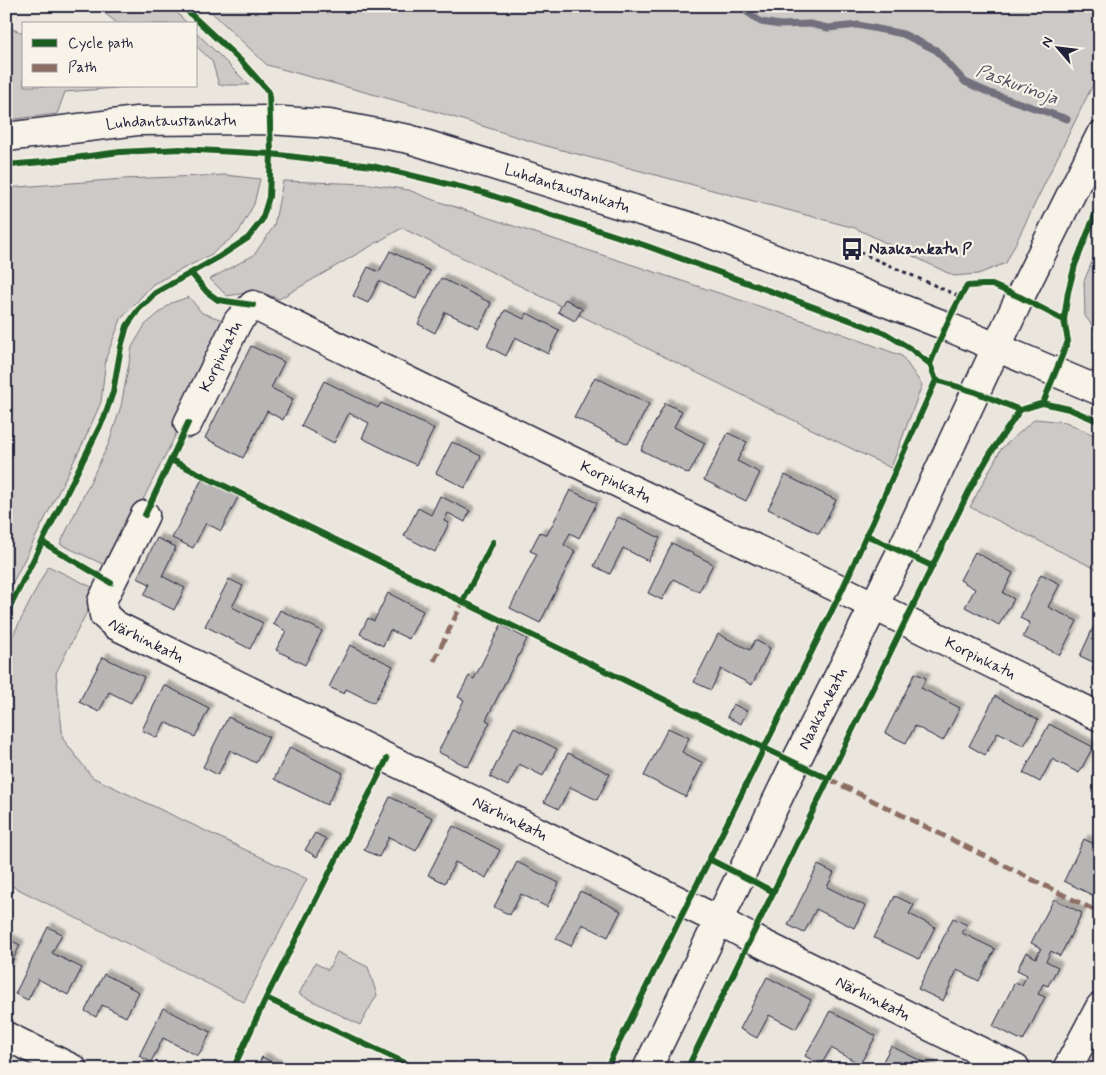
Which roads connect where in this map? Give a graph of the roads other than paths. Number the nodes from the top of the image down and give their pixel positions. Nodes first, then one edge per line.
1 (1100, 136) edge
2 (6, 137) edge
3 (997, 348) junction
4 (1100, 391) edge
5 (188, 423) dead end
6 (145, 515) dead end
7 (874, 606) junction
8 (1100, 717) edge
9 (718, 920) junction
10 (1100, 1007) edge
11 (6, 1036) edge
12 (73, 1069) edge
13 (647, 1069) edge
14 (1016, 1069) edge
15 (1066, 1069) edge

1 - 3 street, Naakankatu
2 - 3 street, Luhdantaustankatu
3 - 4 street, Luhdantaustankatu
3 - 7 street, Naakankatu
5 - 7 street, Korpinkatu
6 - 9 street, Närhinkatu
7 - 8 street, Korpinkatu
7 - 9 street, Naakankatu
9 - 13 street, Naakankatu
9 - 14 street, Närhinkatu
10 - 15 street
11 - 12 street

